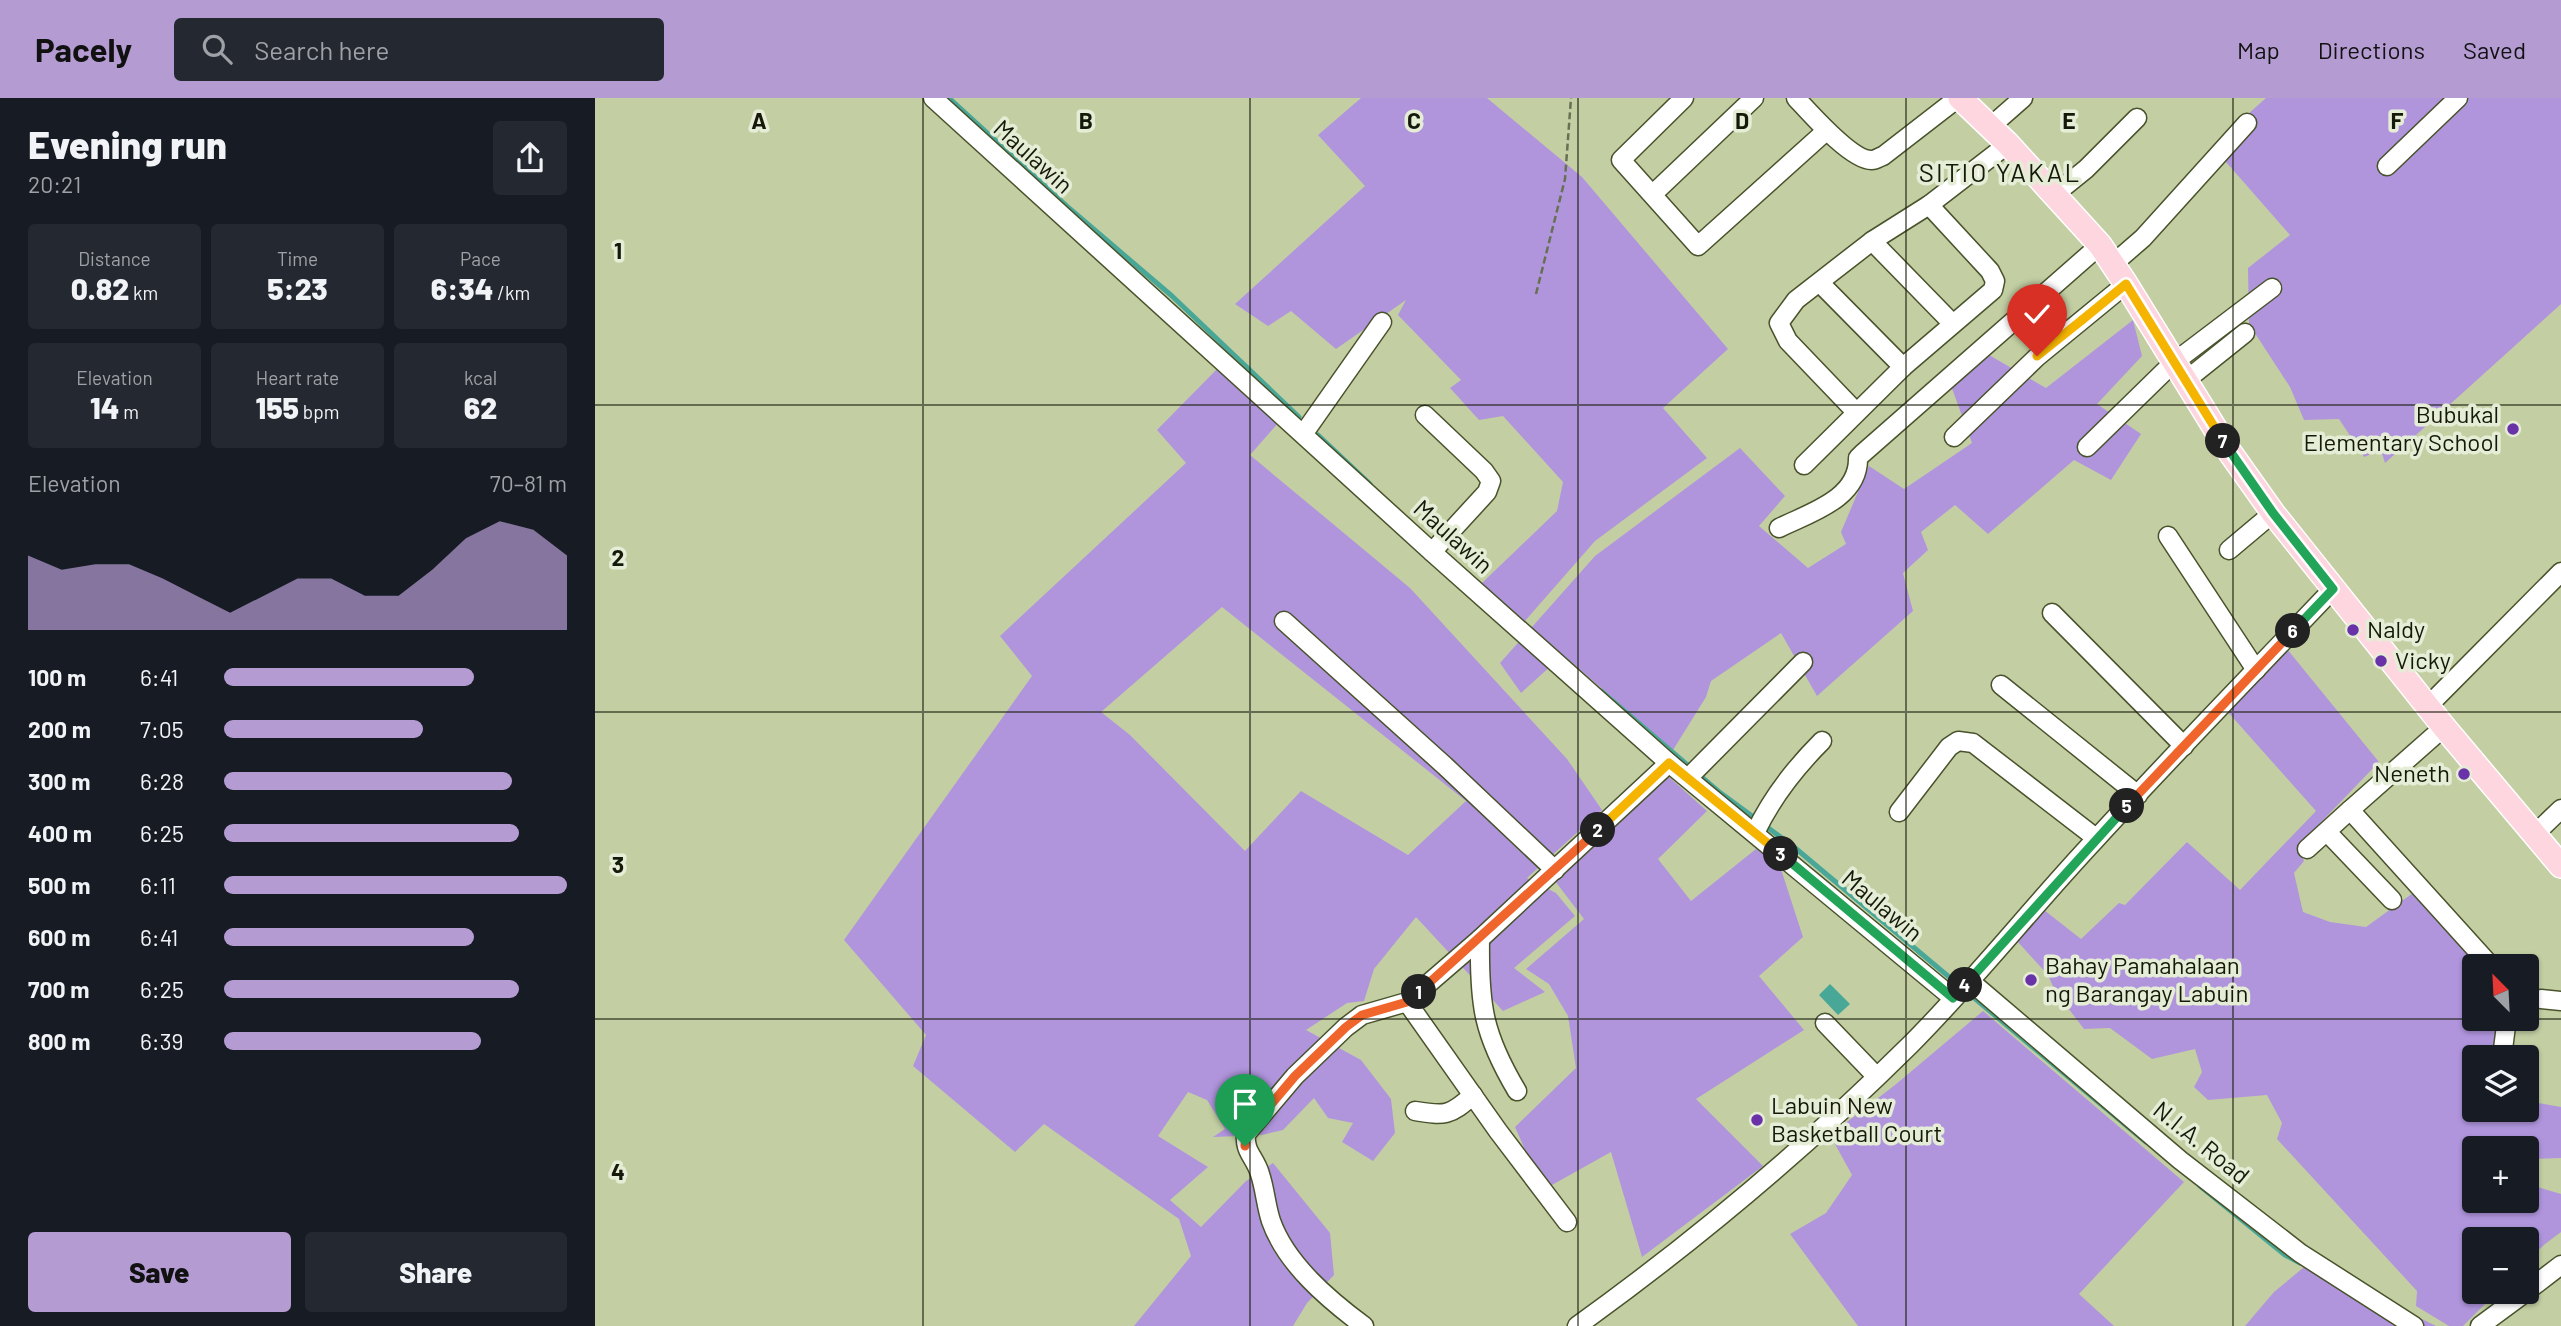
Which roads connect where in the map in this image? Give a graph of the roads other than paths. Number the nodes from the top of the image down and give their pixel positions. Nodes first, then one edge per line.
1 (933, 98) edge
2 (1684, 98) edge
3 (1753, 98) edge
4 (1796, 98) edge
5 (1959, 98) edge
6 (2023, 98) edge
7 (2458, 98) edge
8 (2137, 118) dead end
9 (2247, 123) dead end
10 (1990, 127) junction
11 (1826, 131) junction
12 (2008, 144) junction
13 (2387, 166) dead end
14 (1653, 194) junction
15 (2055, 194) junction
16 (1929, 205) junction
17 (1872, 241) junction
18 (2100, 245) junction
19 (2113, 264) junction
20 (1820, 283) junction
21 (2126, 284) junction
22 (2272, 288) dead end
23 (1382, 322) dead end
24 (1952, 323) junction
25 (2245, 333) dead end
26 (1903, 366) junction
27 (2179, 372) junction
28 (1856, 412) junction
29 (1425, 415) dead end
30 (1304, 433) junction
31 (1954, 438) dead end
32 (2087, 447) dead end
33 (1804, 465) dead end
34 (2273, 513) junction
35 (1779, 528) dead end
36 (2168, 537) dead end
37 (2229, 550) dead end
38 (1432, 552) junction
39 (2561, 572) edge
40 (2333, 589) junction
41 (2052, 613) dead end
42 (1284, 621) dead end
43 (1803, 662) dead end
44 (2256, 670) junction
45 (2001, 685) dead end
46 (2428, 706) junction
47 (2444, 727) junction
48 (1822, 741) dead end
49 (2184, 746) junction
50 (1669, 763) junction
51 (1688, 778) junction
52 (2138, 795) junction
53 (2561, 808) edge
54 (2350, 810) junction
55 (1899, 812) dead end
56 (2327, 832) junction
57 (1755, 833) junction
58 (2536, 833) junction
59 (2096, 838) junction
60 (2307, 849) dead end
61 (2561, 866) edge
62 (1555, 870) junction
63 (2392, 900) dead end
64 (1480, 939) junction
65 (2480, 954) edge
66 (1970, 981) junction
67 (1953, 998) junction
68 (2541, 999) dead end
69 (1924, 1001) dead end
70 (2561, 1001) edge
71 (1407, 1002) junction
72 (1937, 1015) junction
73 (1825, 1023) dead end
74 (1876, 1076) junction
75 (1517, 1091) dead end
76 (1473, 1095) junction
77 (1415, 1111) dead end
78 (1567, 1222) dead end
79 (2561, 1265) edge
80 (2539, 1281) edge
81 (2509, 1304) edge
82 (1364, 1326) edge
83 (1577, 1326) edge
84 (2414, 1326) edge
85 (2480, 1326) edge

1 - 30 street, Maulawin
2 - 14 street
3 - 14 street
4 - 11 street
5 - 10 main road
5 - 11 street
6 - 10 street
7 - 13 street
8 - 15 street
9 - 19 street
10 - 12 main road
11 - 14 street
12 - 15 main road
12 - 16 street
15 - 18 main road
16 - 17 street
16 - 24 street
17 - 20 street
17 - 24 street
18 - 19 main road
18 - 35 street
19 - 21 main road
20 - 26 street
20 - 28 street
21 - 27 main road
21 - 31 street
22 - 27 street
23 - 30 street
24 - 26 street
25 - 27 street
26 - 28 street
27 - 32 street
27 - 34 main road
28 - 33 street
29 - 38 street
30 - 38 street, Maulawin
34 - 37 street
34 - 40 main road
36 - 44 street
38 - 50 street, Maulawin
39 - 46 street
40 - 44 street
40 - 46 main road
41 - 49 street
42 - 62 street
43 - 51 street
44 - 49 street
45 - 52 street
46 - 47 main road
47 - 54 street
47 - 58 main road
48 - 57 street
49 - 52 street
50 - 51 street, Maulawin
50 - 62 street
51 - 57 street, Maulawin
52 - 59 street
53 - 58 street
54 - 56 street
54 - 65 street
55 - 59 street
56 - 60 street
56 - 63 street
57 - 67 street, Maulawin
58 - 61 main road
59 - 66 street
62 - 64 street
64 - 71 street
64 - 75 street
66 - 67 street
66 - 84 street, N.I.A. Road
67 - 72 street
68 - 70 street
69 - 72 street
71 - 76 street
71 - 82 street
72 - 74 street
73 - 74 street
74 - 83 street
76 - 77 street
76 - 78 street
79 - 80 street
81 - 85 street

